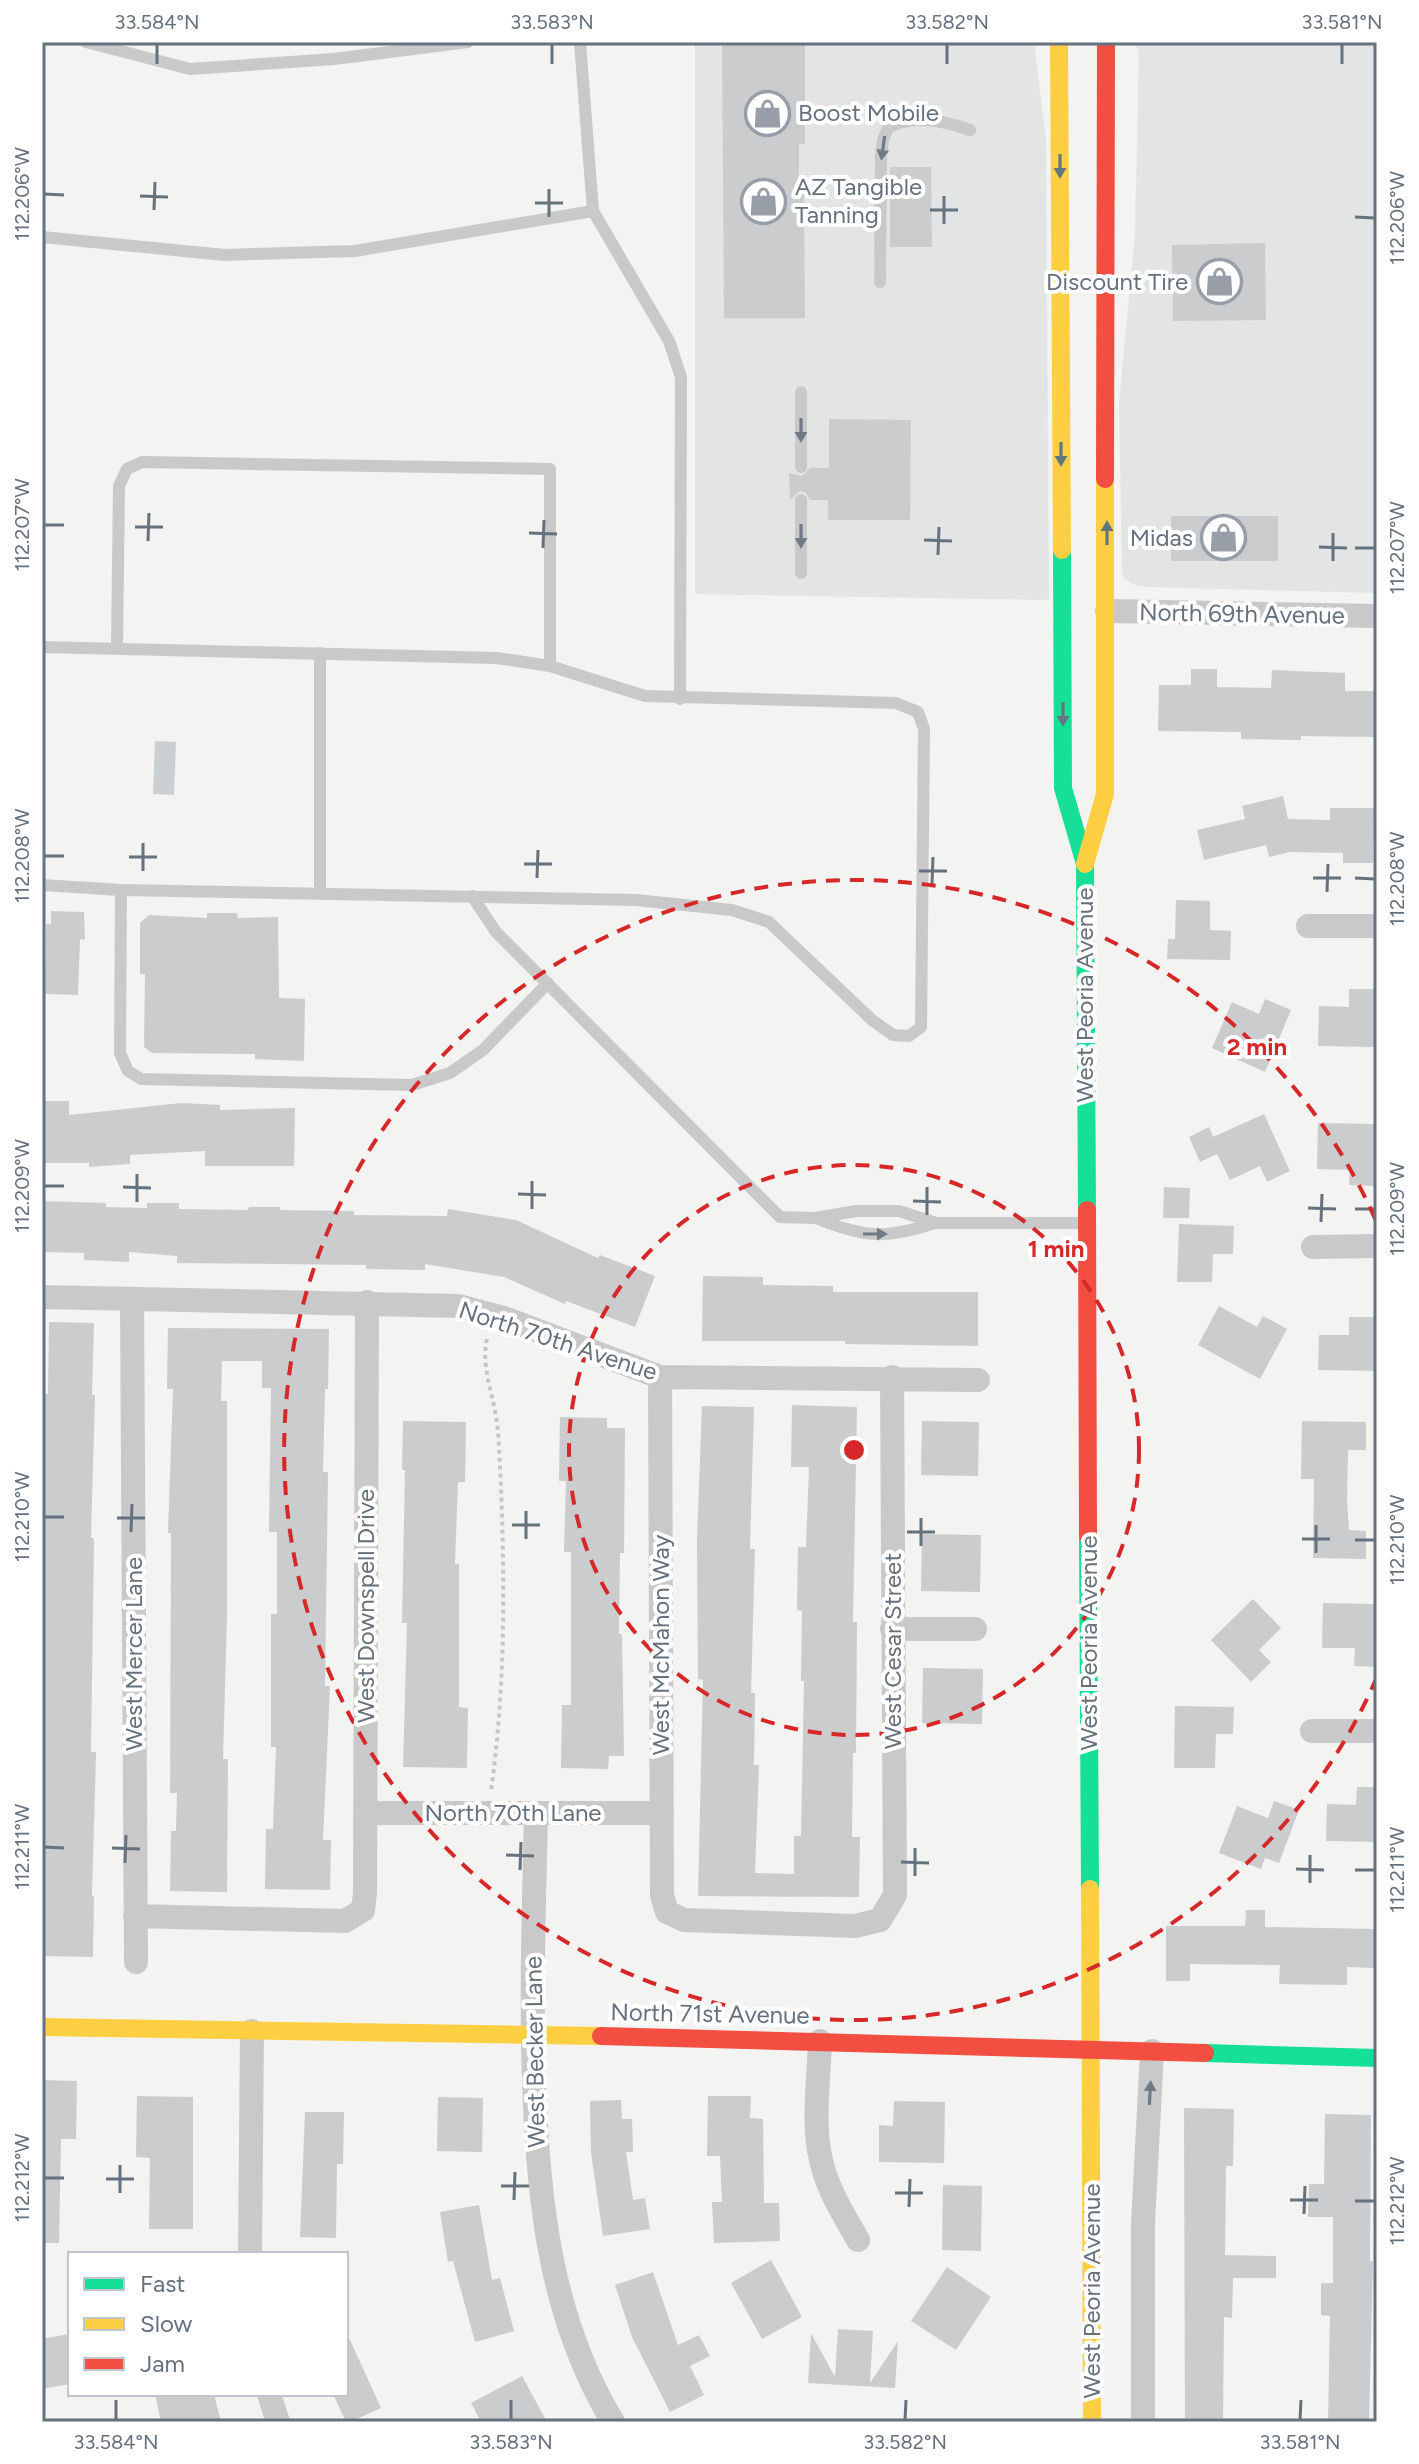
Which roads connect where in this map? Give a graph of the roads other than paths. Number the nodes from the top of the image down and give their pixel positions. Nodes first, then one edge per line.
1 (86, 42) edge
2 (468, 42) edge
3 (580, 42) edge
4 (1059, 42) edge
5 (1106, 42) edge
6 (970, 130) dead end
7 (593, 211) junction
8 (42, 237) edge
9 (880, 282) dead end
10 (1061, 362) junction
11 (801, 392) dead end
12 (1079, 422) dead end
13 (801, 467) dead end
14 (801, 500) dead end
15 (801, 573) dead end
16 (1086, 582) dead end
17 (1107, 611) junction
18 (1377, 616) edge
19 (42, 647) edge
20 (117, 648) junction
21 (320, 653) junction
22 (550, 666) junction
23 (680, 699) junction
24 (1085, 864) junction
25 (42, 885) edge
26 (121, 890) junction
27 (320, 894) junction
28 (472, 896) junction
29 (1308, 926) dead end
30 (1377, 926) edge
31 (548, 983) junction
32 (815, 1218) junction
33 (936, 1223) junction
34 (1086, 1223) junction
35 (1377, 1246) edge
36 (1313, 1247) dead end
37 (42, 1297) edge
38 (132, 1299) junction
39 (367, 1302) junction
40 (660, 1377) junction
41 (892, 1377) junction
42 (978, 1380) dead end
43 (892, 1629) junction
44 (975, 1629) dead end
45 (1312, 1731) dead end
46 (1377, 1731) edge
47 (365, 1813) junction
48 (536, 1813) junction
49 (662, 1813) junction
50 (667, 1912) joint
51 (135, 1916) junction
52 (136, 1962) dead end
53 (42, 2027) edge
54 (252, 2031) junction
55 (533, 2034) junction
56 (820, 2041) junction
57 (1091, 2049) junction
58 (1152, 2051) junction
59 (1377, 2058) edge
60 (858, 2240) dead end
61 (250, 2252) edge
62 (270, 2396) edge
63 (278, 2422) edge
64 (613, 2422) edge
65 (1092, 2422) edge
66 (1143, 2422) edge

1 - 2 lane
3 - 7 lane
4 -> 10 main road, West Peoria Avenue
17 -> 5 main road, West Peoria Avenue
6 -> 9 lane
7 - 8 lane
7 - 23 lane
10 - 12 main road
10 -> 24 main road, West Peoria Avenue
11 -> 13 lane
14 -> 15 lane
16 - 17 main road
17 - 18 street, North 69th Avenue
17 - 24 main road, West Peoria Avenue
19 - 20 lane
20 - 21 lane
20 - 22 lane
21 - 22 lane
21 - 27 lane
22 - 23 lane
23 - 28 lane
24 - 34 main road, West Peoria Avenue
25 - 26 lane
26 - 27 lane
26 - 31 lane
27 - 28 lane
28 - 31 lane
29 - 30 street
31 - 32 lane
32 - 33 lane
32 -> 33 lane
33 - 34 lane
34 - 57 main road, West Peoria Avenue
35 - 36 street
37 - 38 street, North 70th Avenue
38 - 39 street, North 70th Avenue
38 - 51 street, West Mercer Lane
39 - 40 street, North 70th Avenue
39 - 47 street, West Downspell Drive
40 - 41 street, North 70th Avenue
40 - 49 street, West McMahon Way
41 - 42 street, North 70th Avenue
41 - 43 street, West Cesar Street
43 - 44 street
43 - 50 street, West Cesar Street
45 - 46 street
47 - 48 street, North 70th Lane
47 - 51 street, West Downspell Drive
48 - 49 street, North 70th Lane
48 - 55 street, West Becker Lane
49 - 50 street, West McMahon Way
51 - 52 street, West Mercer Lane
53 - 54 main road, North 71st Avenue
54 - 55 main road, North 71st Avenue
54 - 61 street
55 - 56 main road, North 71st Avenue
55 - 64 street, West Becker Lane
56 - 57 main road, North 71st Avenue
56 - 60 street
57 - 58 main road, North 71st Avenue
57 - 65 main road, West Peoria Avenue
58 - 59 main road, North 71st Avenue
66 -> 58 street
62 - 63 street

